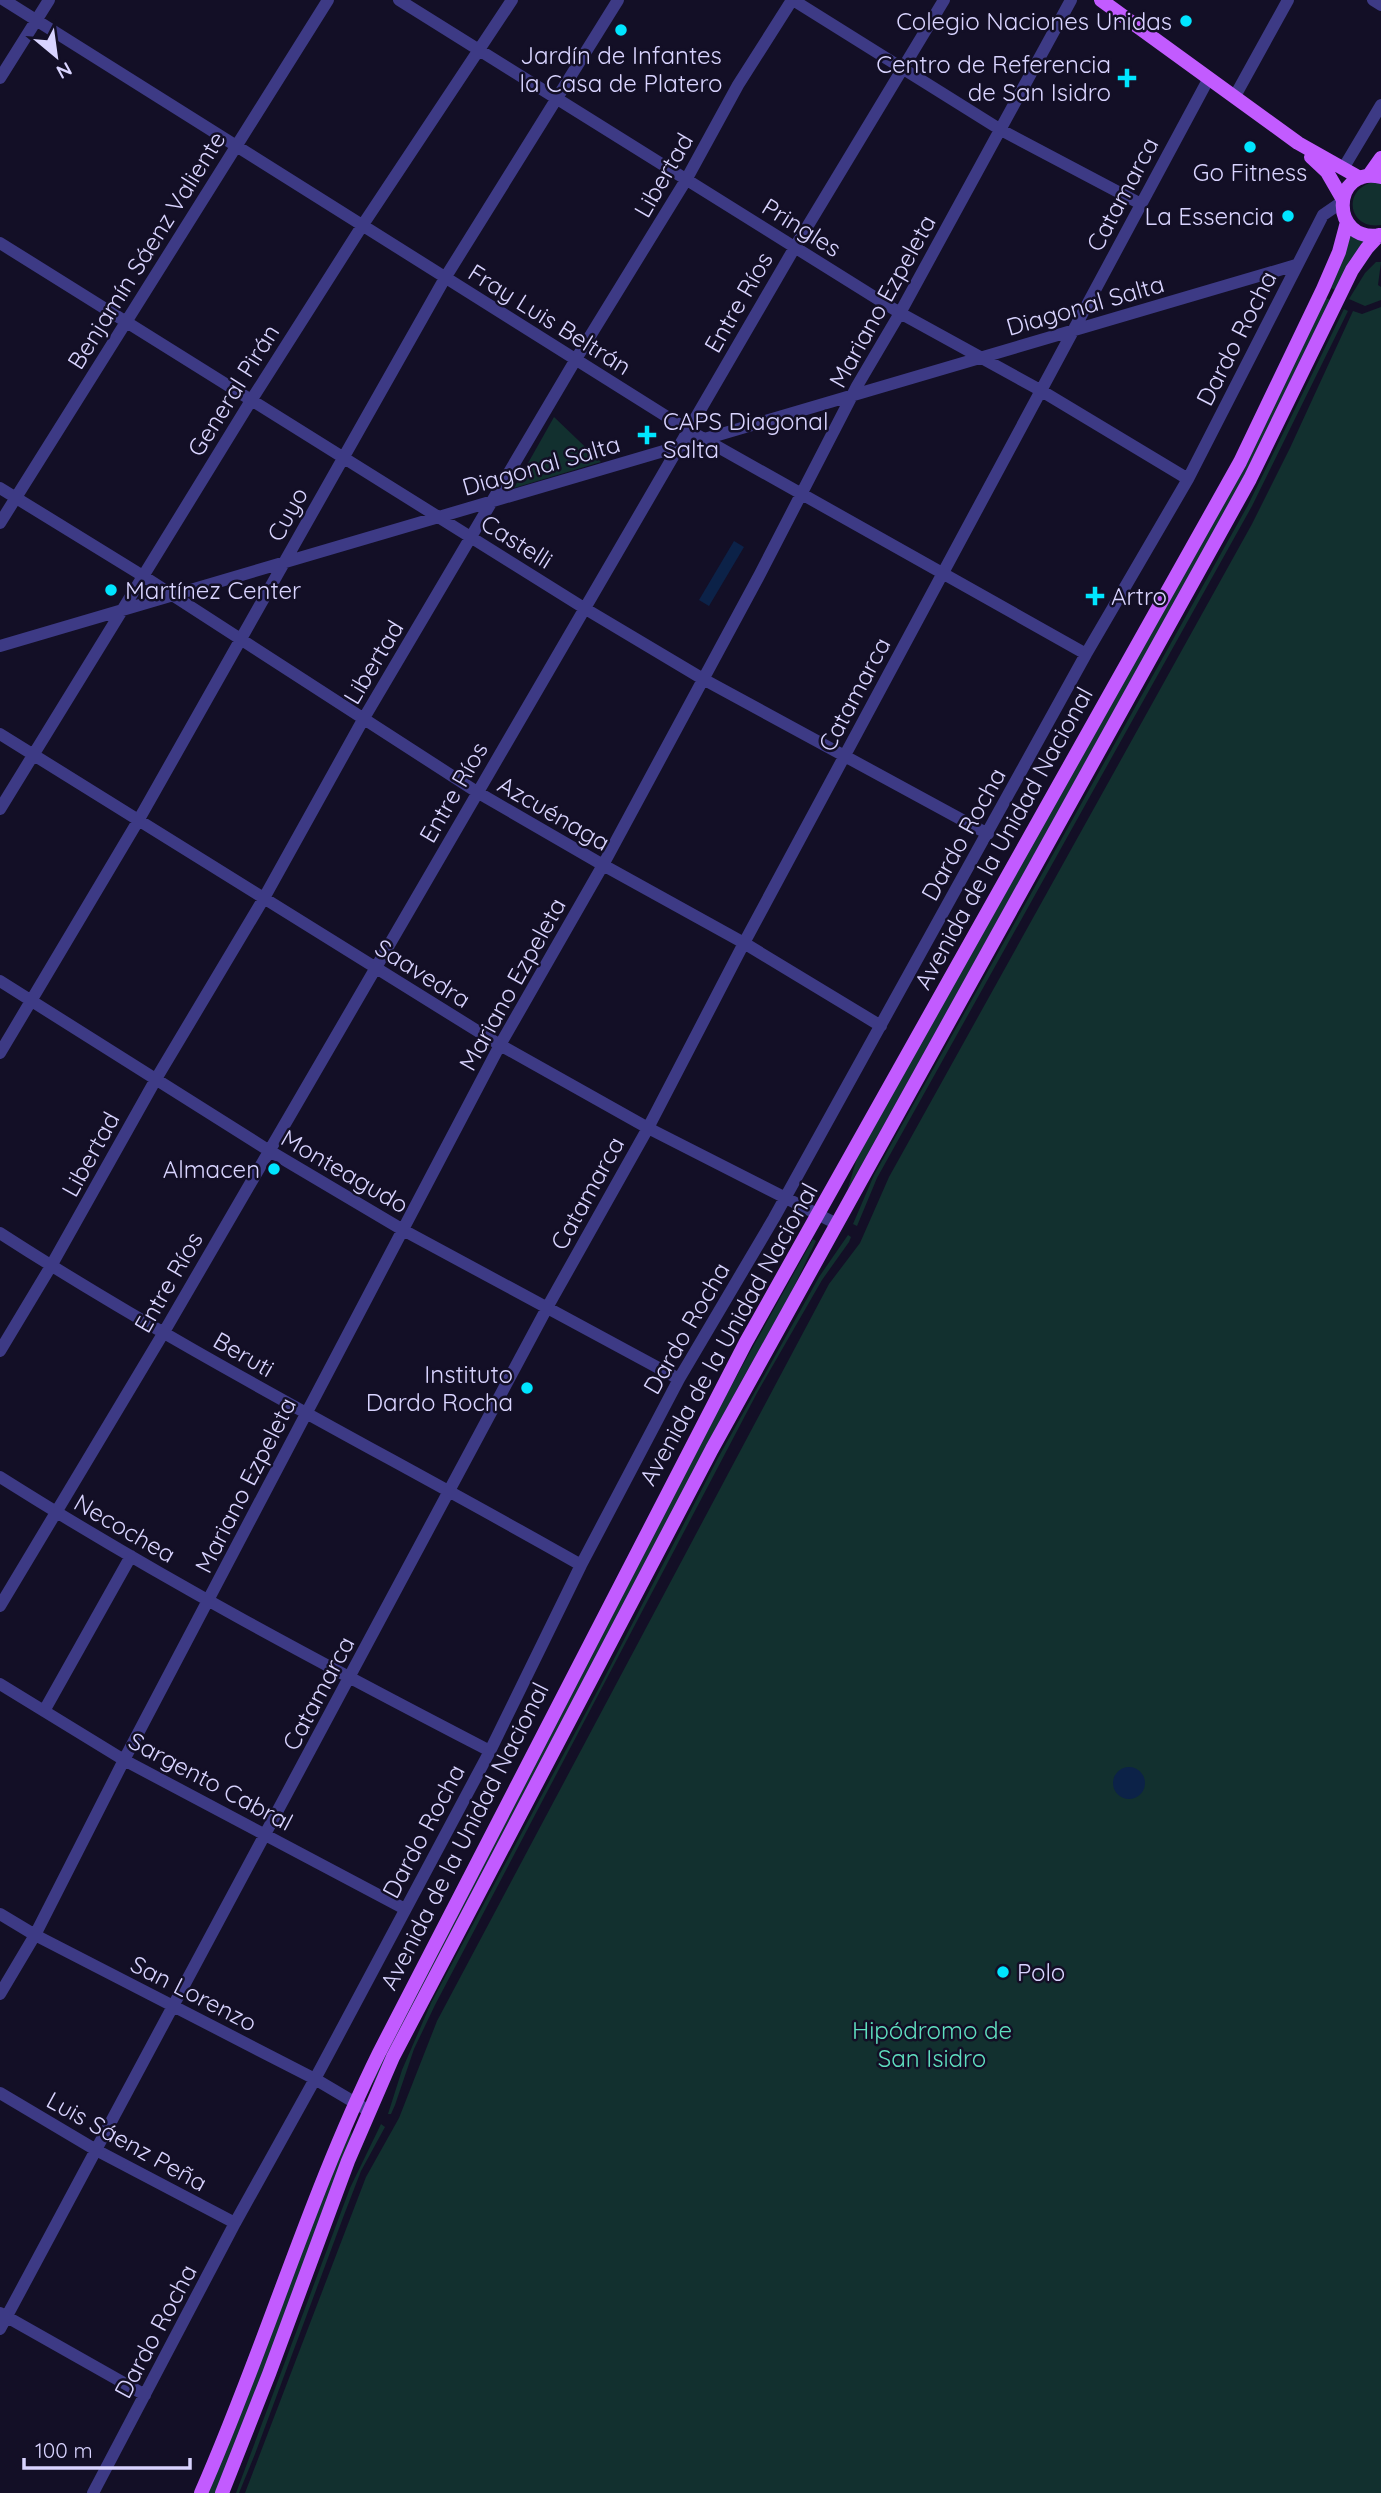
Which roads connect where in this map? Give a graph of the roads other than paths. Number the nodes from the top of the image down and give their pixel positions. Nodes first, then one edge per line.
1 (4, 0) edge
2 (49, 0) edge
3 (328, 0) edge
4 (399, 0) edge
5 (512, 0) edge
6 (618, 0) edge
7 (793, 0) edge
8 (944, 0) edge
9 (1072, 0) edge
10 (1101, 0) edge
11 (1288, 0) edge
12 (1373, 0) edge
13 (1381, 5) edge
14 (36, 20) junction
15 (480, 50) junction
16 (904, 69) junction
17 (0, 78) edge
18 (1209, 78) junction
19 (1235, 96) junction
20 (558, 99) junction
21 (1381, 105) edge
22 (1001, 130) junction
23 (1298, 143) junction
24 (235, 146) junction
25 (1381, 158) edge
26 (1343, 167) junction
27 (1370, 177) edge
28 (685, 180) junction
29 (1342, 200) junction
30 (1141, 204) junction
31 (1347, 222) junction
32 (362, 226) junction
33 (1380, 235) edge
34 (0, 243) edge
35 (795, 247) junction
36 (1296, 265) junction
37 (445, 278) junction
38 (900, 313) junction
39 (126, 321) junction
40 (1072, 331) junction
41 (983, 357) junction
42 (576, 359) junction
43 (1040, 390) junction
44 (852, 396) junction
45 (251, 399) junction
46 (688, 430) junction
47 (704, 439) junction
48 (679, 446) junction
49 (343, 457) junction
50 (1188, 479) junction
51 (0, 488) edge
52 (801, 494) junction
53 (16, 498) junction
54 (494, 500) junction
55 (438, 516) junction
56 (0, 523) edge
57 (471, 537) junction
58 (284, 562) junction
59 (942, 573) junction
60 (143, 576) junction
61 (173, 595) junction
62 (124, 608) junction
63 (584, 608) junction
64 (241, 640) junction
65 (0, 646) edge
66 (1086, 654) junction
67 (703, 679) junction
68 (364, 718) junction
69 (0, 734) edge
70 (34, 755) junction
71 (844, 758) junction
72 (477, 792) junction
73 (0, 809) edge
74 (138, 821) junction
75 (988, 834) junction
76 (603, 865) junction
77 (264, 898) junction
78 (744, 943) junction
79 (375, 968) junction
80 (0, 981) edge
81 (31, 1000) junction
82 (881, 1026) junction
83 (500, 1045) junction
84 (0, 1053) edge
85 (156, 1079) junction
86 (648, 1128) junction
87 (268, 1150) junction
88 (784, 1199) junction
89 (818, 1216) junction
90 (837, 1224) junction
91 (404, 1230) junction
92 (0, 1233) edge
93 (51, 1266) junction
94 (548, 1306) junction
95 (164, 1332) junction
96 (0, 1351) edge
97 (680, 1379) junction
98 (306, 1413) junction
99 (0, 1477) edge
100 (450, 1490) junction
101 (55, 1512) junction
102 (131, 1556) junction
103 (581, 1565) junction
104 (208, 1601) junction
105 (0, 1606) edge
106 (349, 1678) junction
107 (0, 1684) edge
108 (44, 1711) junction
109 (490, 1751) junction
110 (124, 1760) junction
111 (266, 1833) junction
112 (405, 1909) junction
113 (0, 1914) edge
114 (35, 1935) junction
115 (0, 1994) edge
116 (174, 2006) junction
117 (315, 2079) junction
118 (0, 2093) edge
119 (354, 2102) junction
120 (369, 2110) junction
121 (96, 2150) junction
122 (235, 2223) junction
123 (2, 2320) edge
124 (145, 2395) junction
125 (93, 2493) edge
126 (201, 2493) edge
127 (222, 2493) edge

1 - 14 street, Fray Luis Beltrán
2 - 14 street
3 - 24 street, Benjamín Sáenz Valiente
4 - 15 street, Pringles
5 - 15 street, General Pirán
6 - 20 street, Cuyo
7 - 16 street
7 - 28 street, Libertad
8 - 16 street, Entre Ríos
9 - 22 street, Mariano Ezpeleta
10 - 18 main road
11 - 19 street
12 - 13 street
14 - 17 street
14 - 24 street, Fray Luis Beltrán
15 - 20 street, Pringles
15 - 32 street, General Pirán
16 - 22 street
16 - 35 street, Entre Ríos
18 - 19 main road
18 - 30 street, Catamarca
19 - 23 main road
20 - 28 street, Pringles
20 - 37 street, Cuyo
21 - 26 street
22 - 30 street
22 - 38 street, Mariano Ezpeleta
23 - 26 main road
23 - 29 main road
24 - 32 street, Fray Luis Beltrán
24 - 39 street, Benjamín Sáenz Valiente
25 - 27 main road
26 - 27 main road
27 - 29 main road
28 - 35 street, Pringles
28 - 42 street, Libertad
29 - 31 main road
29 - 36 street, Dardo Rocha
30 - 40 street, Catamarca
31 - 33 main road
31 - 89 main road, Avenida de la Unidad Nacional
32 - 37 street, Fray Luis Beltrán
32 - 45 street, General Pirán
33 - 90 main road, Avenida de la Unidad Nacional
34 - 39 street, Castelli
35 - 38 street, Pringles
35 - 46 street, Entre Ríos
36 - 40 street, Diagonal Salta
36 - 50 street, Dardo Rocha
37 - 42 street, Fray Luis Beltrán
37 - 49 street, Cuyo
38 - 41 street, Pringles
38 - 44 street, Mariano Ezpeleta
39 - 45 street, Castelli
39 - 53 street, Benjamín Sáenz Valiente
40 - 41 street, Diagonal Salta
40 - 43 street, Catamarca
41 - 43 street, Pringles
41 - 44 street, Diagonal Salta
42 - 46 street, Fray Luis Beltrán
42 - 54 street, Libertad
43 - 50 street, Pringles
43 - 59 street, Catamarca
44 - 47 street, Diagonal Salta
44 - 52 street, Mariano Ezpeleta
45 - 49 street, Castelli
45 - 60 street, General Pirán
46 - 47 street, Fray Luis Beltrán
46 - 48 street, Entre Ríos
47 - 48 street, Diagonal Salta
47 - 52 street, Fray Luis Beltrán
48 - 54 street, Diagonal Salta
48 - 63 street, Entre Ríos
49 - 55 street, Castelli
49 - 58 street, Cuyo
50 - 66 street, Dardo Rocha
51 - 53 street, Azcuénaga
52 - 59 street, Fray Luis Beltrán
52 - 67 street, Mariano Ezpeleta
53 - 56 street, Benjamín Sáenz Valiente
53 - 60 street, Azcuénaga
54 - 55 street, Diagonal Salta
54 - 57 street, Libertad
55 - 57 street, Castelli
55 - 58 street, Diagonal Salta
57 - 63 street, Castelli
57 - 68 street, Libertad
58 - 61 street, Diagonal Salta
58 - 64 street, Cuyo
59 - 66 street, Fray Luis Beltrán
59 - 71 street, Catamarca
60 - 61 street, Azcuénaga
60 - 62 street, General Pirán
61 - 62 street, Diagonal Salta
61 - 64 street, Azcuénaga
62 - 65 street, Diagonal Salta
62 - 70 street, General Pirán
63 - 67 street, Castelli
63 - 72 street, Entre Ríos
64 - 68 street, Azcuénaga
64 - 74 street, Cuyo
66 - 75 street, Dardo Rocha
67 - 71 street, Castelli
67 - 76 street, Mariano Ezpeleta
68 - 72 street, Azcuénaga
68 - 77 street, Libertad
69 - 70 street, Saavedra
70 - 73 street, General Pirán
70 - 74 street, Saavedra
71 - 75 street, Castelli
71 - 78 street, Catamarca
72 - 76 street, Azcuénaga
72 - 79 street, Entre Ríos
74 - 77 street, Saavedra
74 - 81 street, Cuyo
75 - 82 street, Dardo Rocha
76 - 78 street, Azcuénaga
76 - 83 street, Mariano Ezpeleta
77 - 79 street, Saavedra
77 - 85 street, Libertad
78 - 82 street, Azcuénaga
78 - 86 street, Catamarca
79 - 83 street, Saavedra
79 - 87 street, Entre Ríos
80 - 81 street, Monteagudo
81 - 84 street, Cuyo
81 - 85 street, Monteagudo
82 - 88 street, Dardo Rocha
83 - 86 street, Saavedra
83 - 91 street, Mariano Ezpeleta
85 - 87 street, Monteagudo
85 - 93 street, Libertad
86 - 88 street, Saavedra
86 - 94 street, Catamarca
87 - 91 street, Monteagudo
87 - 95 street, Entre Ríos
88 - 89 street, Saavedra
88 - 97 street, Dardo Rocha
89 - 90 street, Saavedra
89 - 119 main road, Avenida de la Unidad Nacional
90 - 120 main road, Avenida de la Unidad Nacional
91 - 94 street, Monteagudo
91 - 98 street, Mariano Ezpeleta
92 - 93 street, Beruti
93 - 95 street, Beruti
93 - 96 street, Libertad
94 - 97 street, Monteagudo
94 - 100 street, Catamarca
95 - 98 street, Beruti
95 - 101 street, Entre Ríos
97 - 103 street, Dardo Rocha
98 - 100 street, Beruti
98 - 104 street, Mariano Ezpeleta
99 - 101 street, Necochea
100 - 103 street, Beruti
100 - 106 street, Catamarca
101 - 102 street, Necochea
101 - 105 street, Entre Ríos
102 - 104 street, Necochea
102 - 108 street
103 - 109 street, Dardo Rocha
104 - 106 street, Necochea
104 - 110 street, Mariano Ezpeleta
106 - 109 street, Necochea
106 - 111 street, Catamarca
107 - 108 street, Sargento Cabral
108 - 110 street, Sargento Cabral
109 - 112 street, Dardo Rocha
110 - 111 street, Sargento Cabral
110 - 114 street, Mariano Ezpeleta
111 - 112 street, Sargento Cabral
111 - 116 street, Catamarca
112 - 117 street, Dardo Rocha
113 - 114 street, San Lorenzo
114 - 115 street, Mariano Ezpeleta
114 - 116 street, San Lorenzo
116 - 117 street, San Lorenzo
116 - 121 street, Catamarca
117 - 119 street, San Lorenzo
117 - 122 street, Dardo Rocha
118 - 121 street, Luis Sáenz Peña
119 - 120 street, San Lorenzo
119 - 126 main road, Avenida de la Unidad Nacional
120 - 127 main road, Avenida de la Unidad Nacional
121 - 122 street, Luis Sáenz Peña
121 - 123 street, Catamarca
122 - 124 street, Dardo Rocha
123 - 124 street
124 - 125 street, Dardo Rocha

